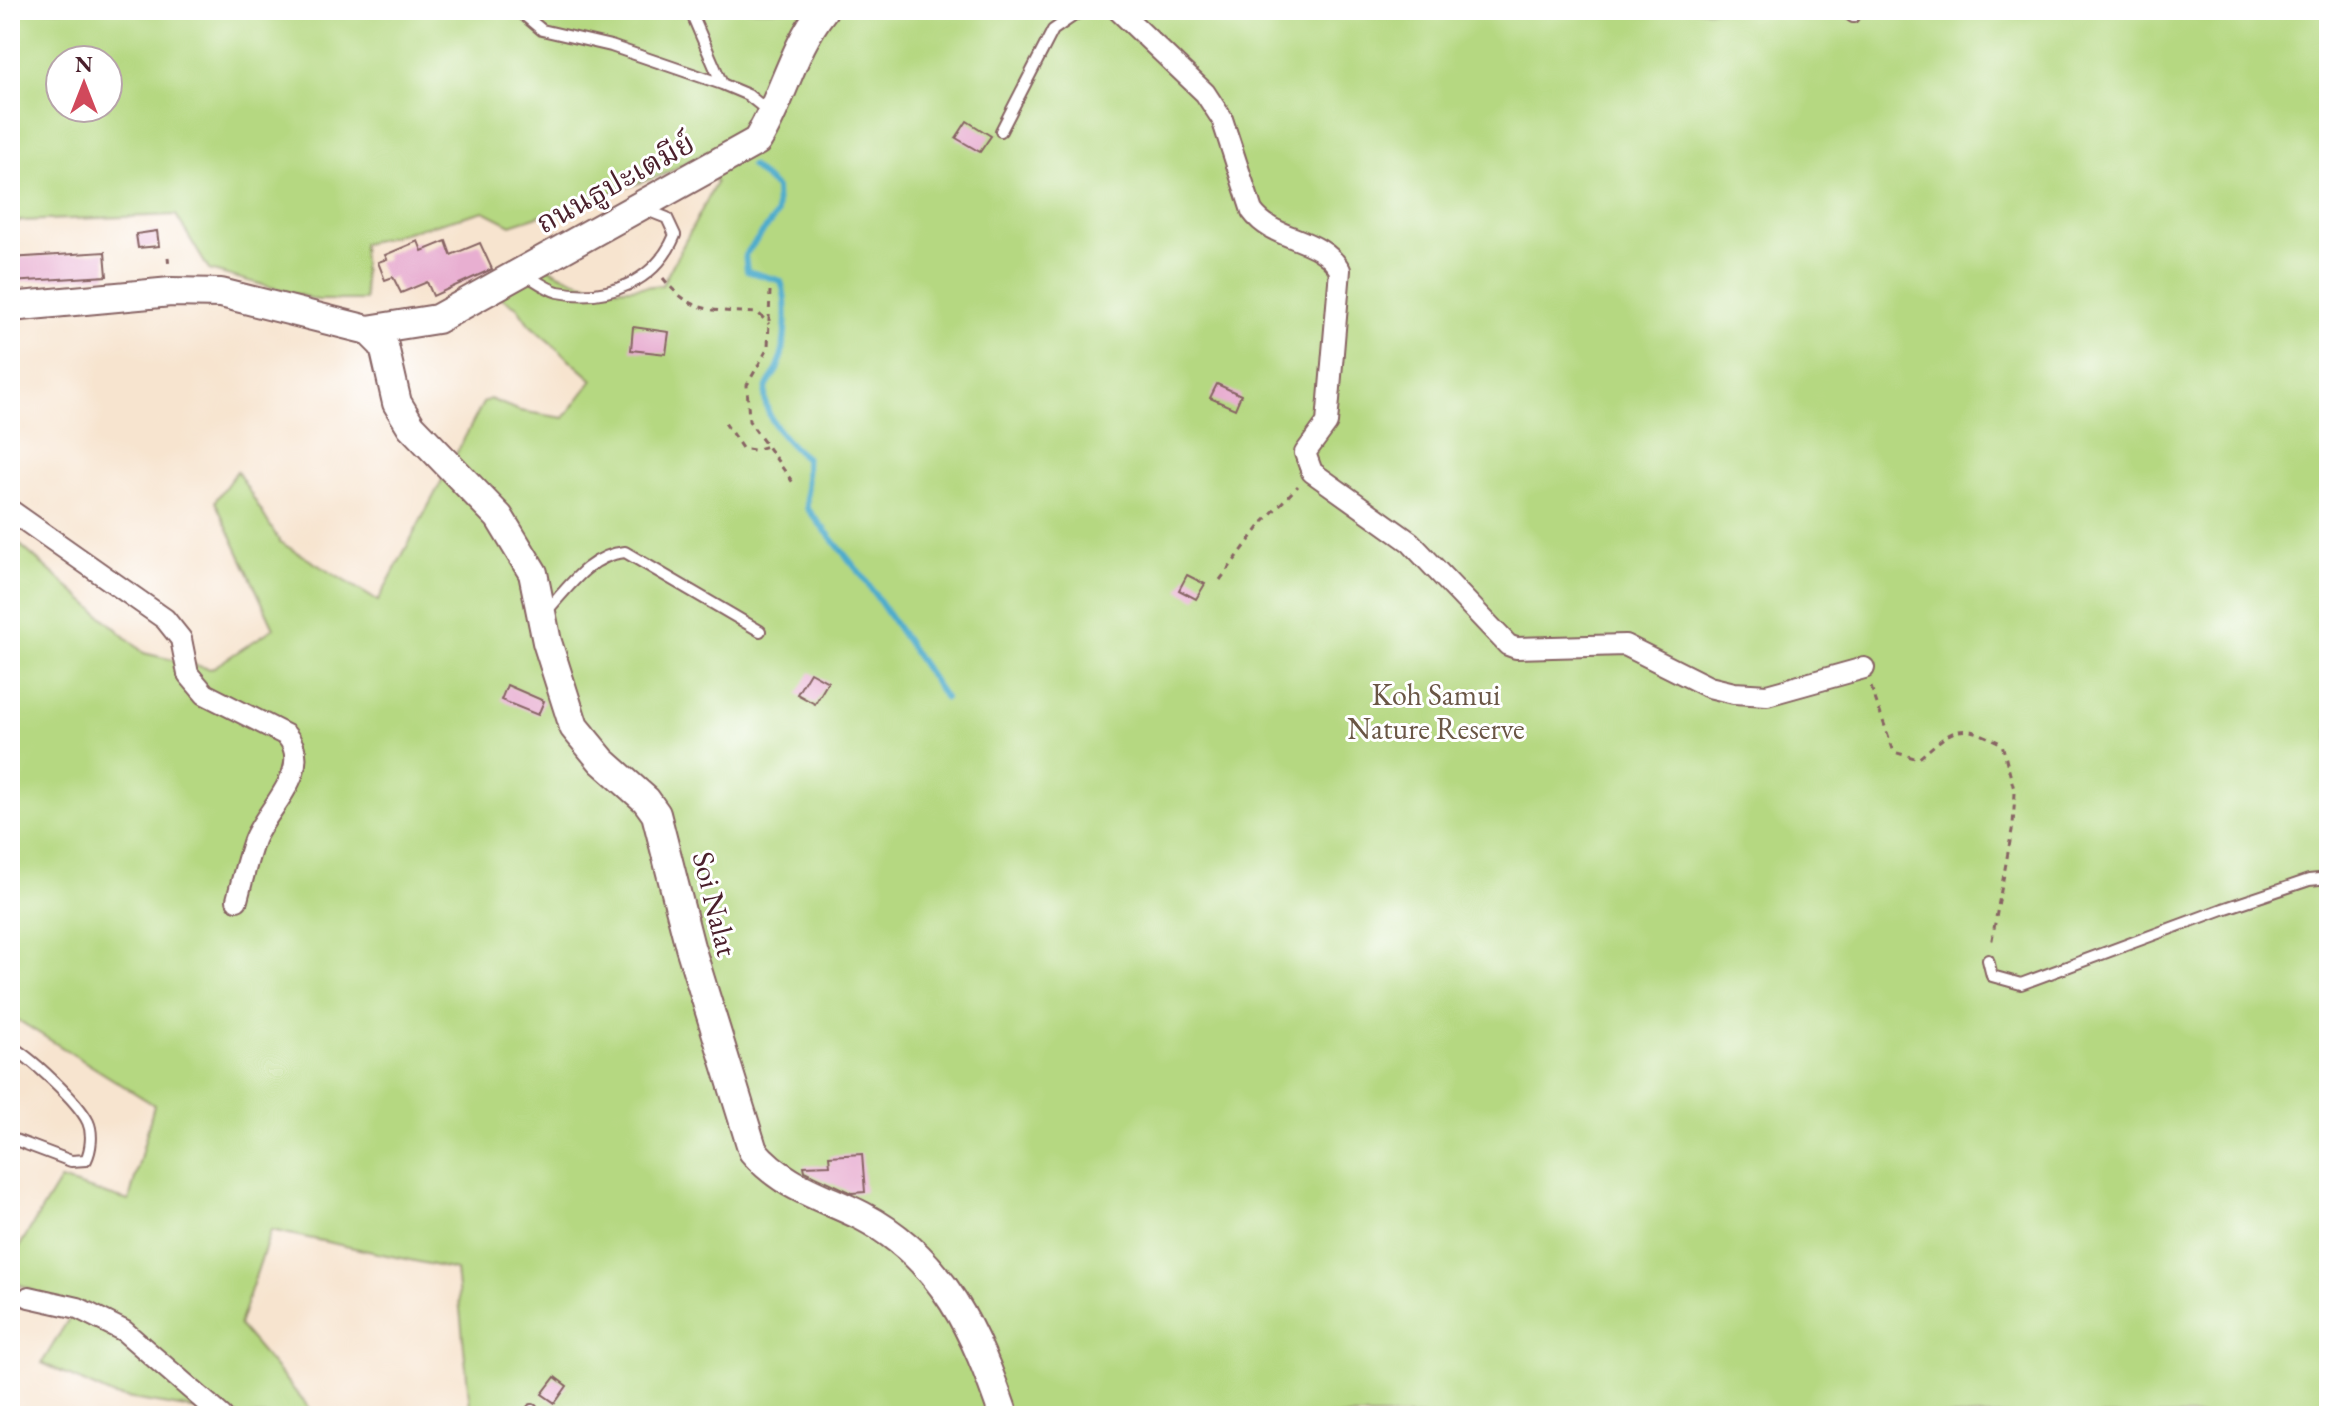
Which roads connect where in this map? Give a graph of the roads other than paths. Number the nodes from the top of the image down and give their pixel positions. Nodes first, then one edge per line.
1 (518, 10) edge
2 (690, 10) edge
3 (823, 10) edge
4 (1082, 10) edge
5 (1118, 10) edge
6 (722, 84) junction
7 (773, 115) junction
8 (1001, 131) dead end
9 (640, 208) junction
10 (523, 273) junction
11 (10, 307) edge
12 (437, 319) junction
13 (368, 330) junction
14 (392, 372) junction
15 (10, 510) edge
16 (543, 614) junction
17 (760, 631) dead end
18 (1864, 668) road end
19 (2329, 878) edge
20 (237, 900) dead end
21 (1988, 960) road end
22 (10, 1046) edge
23 (10, 1138) edge
24 (29, 1297) dead end
25 (222, 1416) edge
26 (1004, 1416) edge

1 - 6 lane
2 - 6 lane
3 - 7 street, ถนนธูปะเตมีย์
4 - 8 lane
5 - 18 street
6 - 7 lane
7 - 9 street, ถนนธูปะเตมีย์
9 - 10 street, ถนนธูปะเตมีย์
9 - 10 lane
10 - 12 street, ถนนธูปะเตมีย์
11 - 13 street, ถนนธูปะเตมีย์
12 - 13 street, ถนนธูปะเตมีย์
12 - 14 street
13 - 14 street
14 - 16 street, Soi Nalat
15 - 20 street
16 - 17 lane
16 - 26 street, Soi Nalat
19 - 21 lane
22 - 23 lane
24 - 25 street

